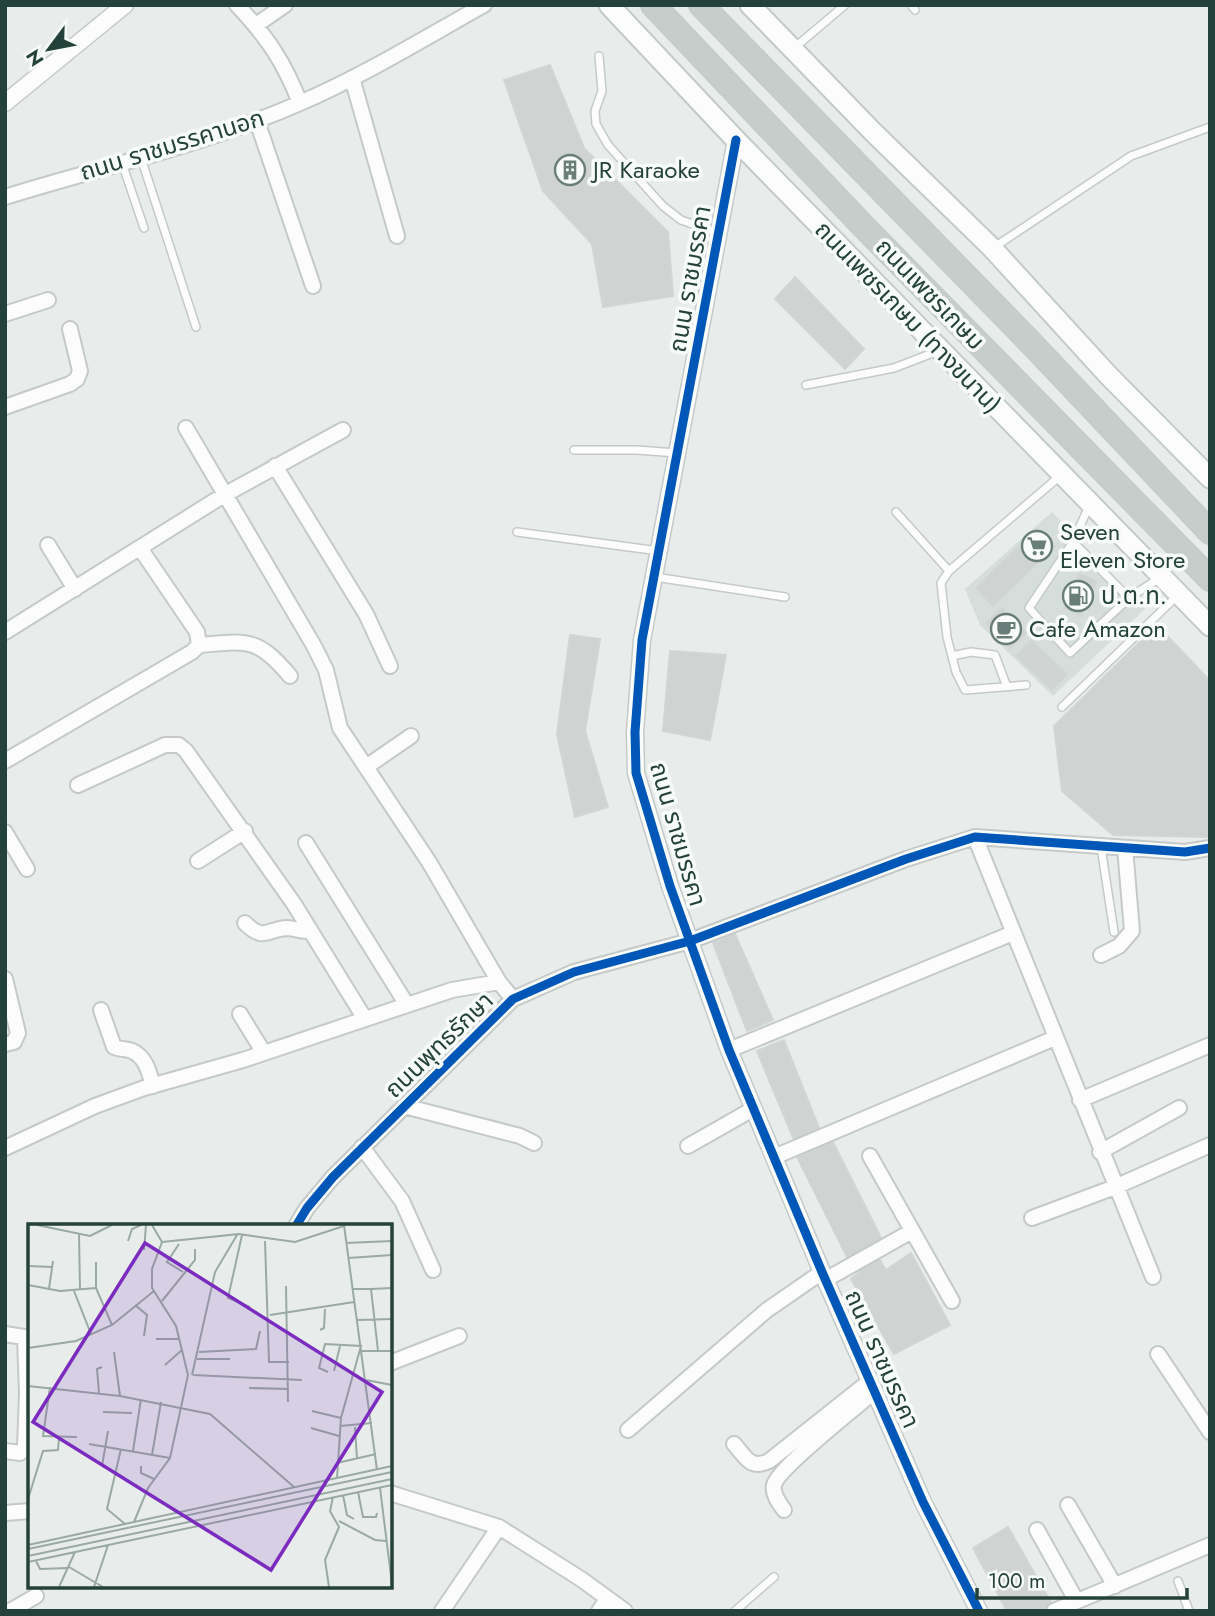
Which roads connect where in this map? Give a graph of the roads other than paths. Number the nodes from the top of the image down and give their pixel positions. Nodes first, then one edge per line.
1 (125, 5) edge
2 (237, 5) edge
3 (285, 5) edge
4 (484, 5) edge
5 (609, 5) edge
6 (653, 5) edge
7 (701, 5) edge
8 (750, 5) edge
9 (845, 5) edge
10 (256, 25) junction
11 (792, 49) junction
12 (599, 56) dead end
13 (352, 78) junction
14 (5, 103) edge
15 (300, 103) junction
16 (257, 121) junction
17 (1210, 127) edge
18 (736, 140) junction
19 (140, 157) junction
20 (121, 162) junction
21 (5, 197) edge
22 (144, 228) dead end
23 (718, 233) junction
24 (397, 236) dead end
25 (992, 248) junction
26 (313, 286) dead end
27 (48, 300) dead end
28 (5, 314) edge
29 (196, 327) dead end
30 (70, 329) dead end
31 (942, 349) junction
32 (806, 385) dead end
33 (5, 407) edge
34 (186, 428) dead end
35 (343, 430) dead end
36 (573, 450) dead end
37 (678, 453) junction
38 (275, 466) junction
39 (1061, 475) junction
40 (1210, 478) edge
41 (224, 495) junction
42 (1090, 504) junction
43 (896, 512) dead end
44 (517, 532) dead end
45 (1210, 532) edge
46 (1073, 542) junction
47 (48, 545) dead end
48 (140, 548) junction
49 (660, 551) junction
50 (949, 571) junction
51 (655, 577) junction
52 (1161, 577) junction
53 (1210, 579) edge
54 (75, 589) junction
55 (1178, 594) junction
56 (785, 597) dead end
57 (1129, 598) junction
58 (1210, 626) edge
59 (5, 632) edge
60 (199, 645) junction
61 (951, 656) junction
62 (390, 666) dead end
63 (290, 676) dead end
64 (1026, 685) dead end
65 (1007, 687) junction
66 (1062, 707) dead end
67 (411, 736) dead end
68 (5, 761) edge
69 (366, 767) junction
70 (78, 785) dead end
71 (245, 831) junction
72 (5, 832) edge
73 (975, 837) junction
74 (306, 843) dead end
75 (1101, 846) junction
76 (1125, 848) junction
77 (1210, 848) edge
78 (198, 861) dead end
79 (27, 869) dead end
80 (245, 923) dead end
81 (310, 930) junction
82 (1114, 932) dead end
83 (1013, 933) junction
84 (690, 941) junction
85 (1101, 955) dead end
86 (5, 979) edge
87 (499, 982) junction
88 (513, 999) junction
89 (407, 1005) junction
90 (101, 1010) dead end
91 (240, 1014) dead end
92 (365, 1019) junction
93 (1055, 1038) junction
94 (5, 1044) edge
95 (1210, 1045) edge
96 (729, 1050) junction
97 (264, 1053) junction
98 (153, 1086) junction
99 (1080, 1100) junction
100 (404, 1106) junction
101 (1179, 1108) dead end
102 (753, 1109) junction
103 (534, 1143) dead end
104 (1210, 1145) edge
105 (688, 1146) dead end
106 (362, 1147) junction
107 (5, 1148) edge
108 (1100, 1152) junction
109 (870, 1156) dead end
110 (774, 1157) junction
111 (1115, 1187) junction
112 (1032, 1218) dead end
113 (297, 1224) edge
114 (912, 1231) junction
115 (433, 1270) dead end
116 (823, 1276) junction
117 (1153, 1277) dead end
118 (952, 1301) dead end
119 (5, 1334) edge
120 (459, 1336) dead end
121 (27, 1338) edge
122 (1158, 1354) dead end
123 (392, 1362) edge
124 (873, 1386) junction
125 (628, 1430) dead end
126 (1210, 1432) edge
127 (734, 1444) dead end
128 (5, 1451) edge
129 (392, 1494) edge
130 (1068, 1506) dead end
131 (784, 1510) dead end
132 (28, 1511) edge
133 (5, 1513) edge
134 (499, 1527) junction
135 (1037, 1530) dead end
136 (1210, 1545) edge
137 (774, 1577) dead end
138 (1178, 1581) dead end
139 (1115, 1586) junction
140 (36, 1596) dead end
141 (1076, 1600) junction
142 (603, 1605) edge
143 (10, 1611) edge
144 (442, 1611) edge
145 (625, 1611) edge
146 (734, 1611) edge
147 (979, 1611) edge
148 (1054, 1611) edge
149 (1189, 1611) edge

1 - 14 street
2 - 10 street
3 - 10 street
4 - 13 street, ถนน ราชมรรคานอก
5 - 18 main road, ถนนเพชรเกษม (ทางขนาน)
6 - 53 highway, ถนนเพชรเกษม
7 - 45 highway, ถนนเพชรเกษม
8 - 11 main road
9 - 11 lane
10 - 15 street
11 - 25 main road
12 - 23 lane
13 - 15 street, ถนน ราชมรรคานอก
13 - 24 street
15 - 16 street, ถนน ราชมรรคานอก
16 - 19 street, ถนน ราชมรรคานอก
16 - 26 street
17 - 25 lane
18 - 23 street, ถนน ราชมรรคา
18 - 31 main road, ถนนเพชรเกษม (ทางขนาน)
19 - 20 street, ถนน ราชมรรคานอก
19 - 29 lane
20 - 21 street, ถนน ราชมรรคานอก
20 - 22 lane
23 - 37 street, ถนน ราชมรรคา
25 - 40 main road
27 - 28 street
30 - 33 street
31 - 32 lane
31 - 39 main road, ถนนเพชรเกษม (ทางขนาน)
34 - 41 street
35 - 38 street
36 - 37 lane
37 - 49 street, ถนน ราชมรรคา
38 - 41 street
38 - 62 street
39 - 42 main road, ถนนเพชรเกษม (ทางขนาน)
39 - 50 lane
41 - 48 street
41 - 69 street
42 - 46 lane
42 - 52 main road, ถนนเพชรเกษม (ทางขนาน)
43 - 50 lane
44 - 49 lane
46 - 57 lane
46 - 57 lane
47 - 54 street
48 - 54 street
48 - 60 street
49 - 51 street, ถนน ราชมรรคา
50 - 61 lane
51 - 56 lane
51 - 84 street, ถนน ราชมรรคา
52 - 55 main road, ถนนเพชรเกษม (ทางขนาน)
52 - 57 lane
54 - 59 street
55 - 58 main road, ถนนเพชรเกษม (ทางขนาน)
55 - 66 lane
60 - 63 street
60 - 68 street
61 - 65 lane
61 - 65 lane
64 - 65 lane
67 - 69 street
69 - 87 street
70 - 71 street
71 - 78 street
71 - 81 street
72 - 79 street
73 - 75 street
73 - 83 street
73 - 84 street, ถนนพุทธรักษา
74 - 89 street
75 - 76 street
75 - 82 lane
76 - 77 street
76 - 85 street
80 - 81 street
81 - 92 street
83 - 93 street
83 - 96 street
84 - 88 street, ถนนพุทธรักษา
84 - 96 street, ถนน ราชมรรคา
86 - 94 street
87 - 88 street
87 - 89 street
88 - 100 street, ถนนพุทธรักษา
89 - 92 street
90 - 98 street
91 - 97 street
92 - 97 street
93 - 99 street
93 - 110 street
95 - 99 street
96 - 102 street, ถนน ราชมรรคา
97 - 98 street
98 - 107 street
99 - 108 street
100 - 103 street
100 - 106 street, ถนนพุทธรักษา
101 - 108 street
102 - 105 street
102 - 110 street, ถนน ราชมรรคา
104 - 111 street
106 - 113 street, ถนนพุทธรักษา
106 - 115 street
108 - 111 street
109 - 114 street
110 - 116 street, ถนน ราชมรรคา
111 - 112 street
111 - 117 street
114 - 116 street
114 - 118 street
116 - 124 street, ถนน ราชมรรคา
116 - 125 street
119 - 121 street
120 - 123 street
121 - 128 street
122 - 126 street
124 - 127 street
124 - 131 street
124 - 147 street, ถนน ราชมรรคา
129 - 134 street
130 - 139 street
132 - 133 street
134 - 142 street
134 - 144 street
135 - 141 street
136 - 139 street
137 - 146 lane
138 - 149 lane
139 - 141 street
140 - 143 street
141 - 148 street
142 - 145 street

